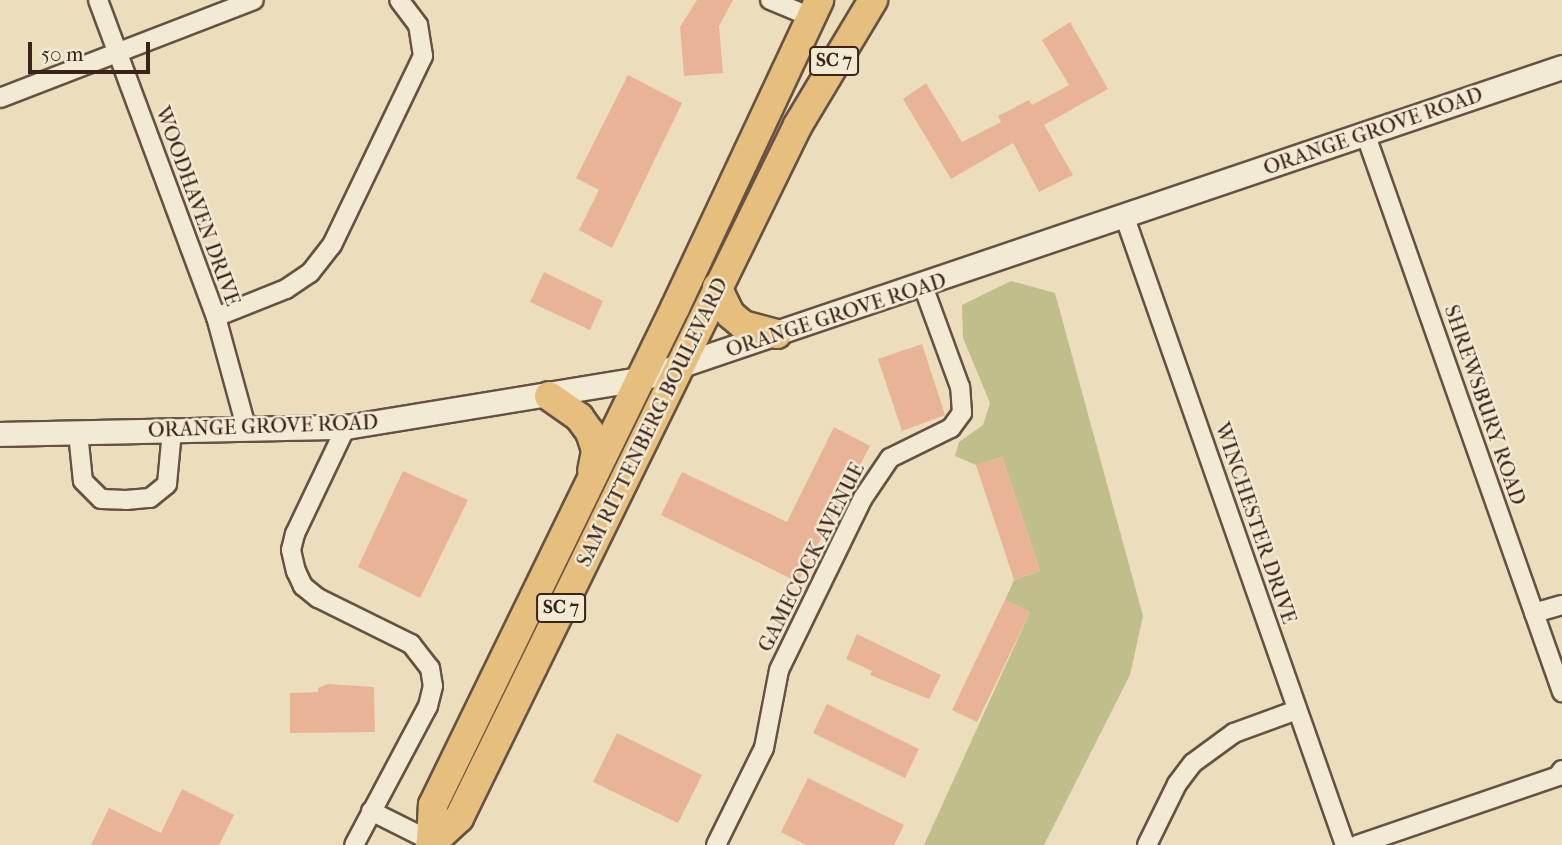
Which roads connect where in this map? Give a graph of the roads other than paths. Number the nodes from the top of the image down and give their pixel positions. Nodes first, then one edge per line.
1 (99, 0) edge
2 (254, 0) edge
3 (399, 0) edge
4 (770, 0) edge
5 (871, 1) edge
6 (815, 8) edge
7 (118, 53) junction
8 (1562, 67) edge
9 (0, 98) edge
10 (798, 125) junction
11 (1365, 133) junction
12 (1125, 215) junction
13 (923, 286) junction
14 (717, 287) junction
15 (216, 317) junction
16 (777, 334) junction
17 (680, 366) junction
18 (640, 379) junction
19 (549, 396) junction
20 (346, 427) junction
21 (247, 430) junction
22 (172, 431) junction
23 (78, 433) junction
24 (0, 434) edge
25 (590, 483) junction
26 (1562, 605) edge
27 (1534, 613) junction
28 (1562, 692) edge
29 (1297, 710) junction
30 (1562, 770) edge
31 (371, 811) junction
32 (433, 844) edge
33 (354, 845) edge
34 (716, 845) edge
35 (1147, 845) edge
36 (1345, 845) edge
37 (1357, 845) edge

1 - 7 street, WOODHAVEN DRIVE
2 - 7 street
3 - 15 street
4 - 6 street
5 - 6 main road
5 - 10 main road, SAM RITTENBERG BOULEVARD / SC 7
6 - 10 main road
6 - 18 main road, SAM RITTENBERG BOULEVARD / SC 7
7 - 9 street
7 - 15 street, WOODHAVEN DRIVE
8 - 11 street, ORANGE GROVE ROAD
10 - 14 main road, SAM RITTENBERG BOULEVARD / SC 7
11 - 12 street, ORANGE GROVE ROAD
11 - 27 street, SHREWSBURY ROAD
12 - 13 street, ORANGE GROVE ROAD
12 - 29 street, WINCHESTER DRIVE
13 - 16 street, ORANGE GROVE ROAD
13 - 34 street, GAMECOCK AVENUE
14 - 16 main road
14 - 17 main road, SAM RITTENBERG BOULEVARD / SC 7
15 - 21 street, WOODHAVEN DRIVE
16 - 17 street, ORANGE GROVE ROAD
17 - 18 street, ORANGE GROVE ROAD
17 - 32 main road, SAM RITTENBERG BOULEVARD / SC 7
18 - 19 street, ORANGE GROVE ROAD
18 - 25 main road, SAM RITTENBERG BOULEVARD / SC 7
19 - 20 street, ORANGE GROVE ROAD
19 - 25 main road
20 - 21 street, ORANGE GROVE ROAD
20 - 31 street
21 - 22 street, ORANGE GROVE ROAD
22 - 23 street, ORANGE GROVE ROAD
22 - 23 street
23 - 24 street, ORANGE GROVE ROAD
25 - 32 main road, SAM RITTENBERG BOULEVARD / SC 7
26 - 27 street
27 - 28 street, SHREWSBURY ROAD
29 - 35 street
29 - 36 street, WINCHESTER DRIVE
30 - 37 street
31 - 32 street
31 - 33 street

